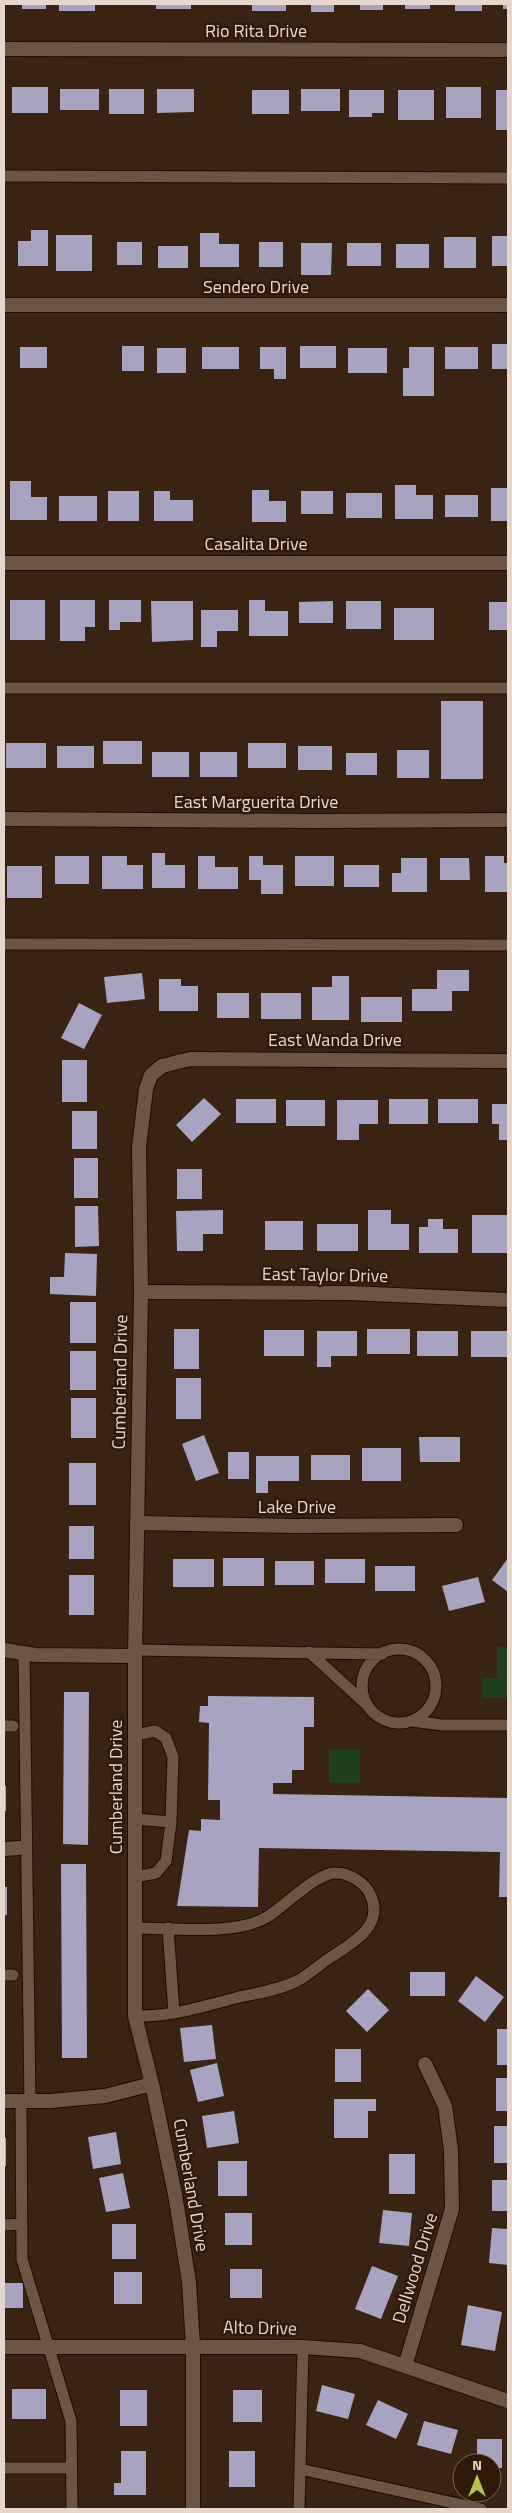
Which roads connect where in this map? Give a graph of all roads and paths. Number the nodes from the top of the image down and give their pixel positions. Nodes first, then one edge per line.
1 (4, 48) edge
2 (508, 50) edge
3 (4, 176) edge
4 (508, 178) edge
5 (4, 305) edge
6 (508, 305) edge
7 (4, 563) edge
8 (508, 563) edge
9 (4, 688) edge
10 (508, 688) edge
11 (4, 819) edge
12 (508, 820) edge
13 (4, 944) edge
14 (508, 944) edge
15 (508, 1061) edge
16 (162, 1066) joint
17 (141, 1292) junction
18 (508, 1300) edge
19 (137, 1523) junction
20 (456, 1525) dead end
21 (4, 1650) edge
22 (309, 1652) junction
23 (24, 1653) junction
24 (136, 1653) junction
25 (382, 1654) junction
26 (369, 1707) junction
27 (412, 1720) junction
28 (508, 1724) edge
29 (135, 1735) junction
30 (135, 1819) junction
31 (171, 1822) junction
32 (19, 1848) dead end
33 (4, 1849) edge
34 (135, 1877) junction
35 (136, 1928) junction
36 (168, 1928) junction
37 (174, 2013) junction
38 (135, 2016) junction
39 (425, 2064) dead end
40 (152, 2084) junction
41 (4, 2100) edge
42 (25, 2101) junction
43 (4, 2224) edge
44 (22, 2224) junction
45 (193, 2346) junction
46 (4, 2347) edge
47 (48, 2347) junction
48 (303, 2347) junction
49 (405, 2366) junction
50 (508, 2401) edge
51 (4, 2468) edge
52 (71, 2468) junction
53 (300, 2469) junction
54 (72, 2509) edge
55 (193, 2509) edge
56 (299, 2509) edge
57 (480, 2509) edge

1 - 2 street, Rio Rita Drive
3 - 4 lane
5 - 6 street, Sendero Drive
7 - 8 street, Casalita Drive
9 - 10 lane
11 - 12 street, East Marguerita Drive
13 - 14 lane
15 - 16 street, East Wanda Drive
16 - 17 street, Cumberland Drive
17 - 18 street, East Taylor Drive
17 - 19 street, Cumberland Drive
19 - 20 street, Lake Drive
19 - 24 street, Cumberland Drive
21 - 23 street
22 - 24 lane
22 - 25 lane
22 - 26 lane
23 - 24 street
23 - 42 lane
24 - 29 street, Cumberland Drive
25 - 26 lane
25 - 27 lane
26 - 27 lane
27 - 28 lane
29 - 30 street, Cumberland Drive
29 - 31 lane
30 - 31 lane
30 - 34 street, Cumberland Drive
31 - 34 lane
32 - 33 street
34 - 35 street, Cumberland Drive
35 - 36 lane
35 - 38 street, Cumberland Drive
36 - 37 lane
36 - 37 lane
37 - 38 lane
38 - 40 street, Cumberland Drive
39 - 49 street, Dellwood Drive
40 - 42 street
40 - 45 street, Cumberland Drive
41 - 42 street
42 - 44 lane
43 - 44 lane
44 - 47 lane
45 - 47 street, Alto Drive
45 - 48 street, Alto Drive
45 - 55 street, Cumberland Drive
46 - 47 street, Alto Drive
47 - 52 lane
48 - 49 street, Alto Drive
48 - 53 lane
49 - 50 street, Alto Drive
51 - 52 lane
52 - 54 lane
53 - 56 lane
53 - 57 lane

